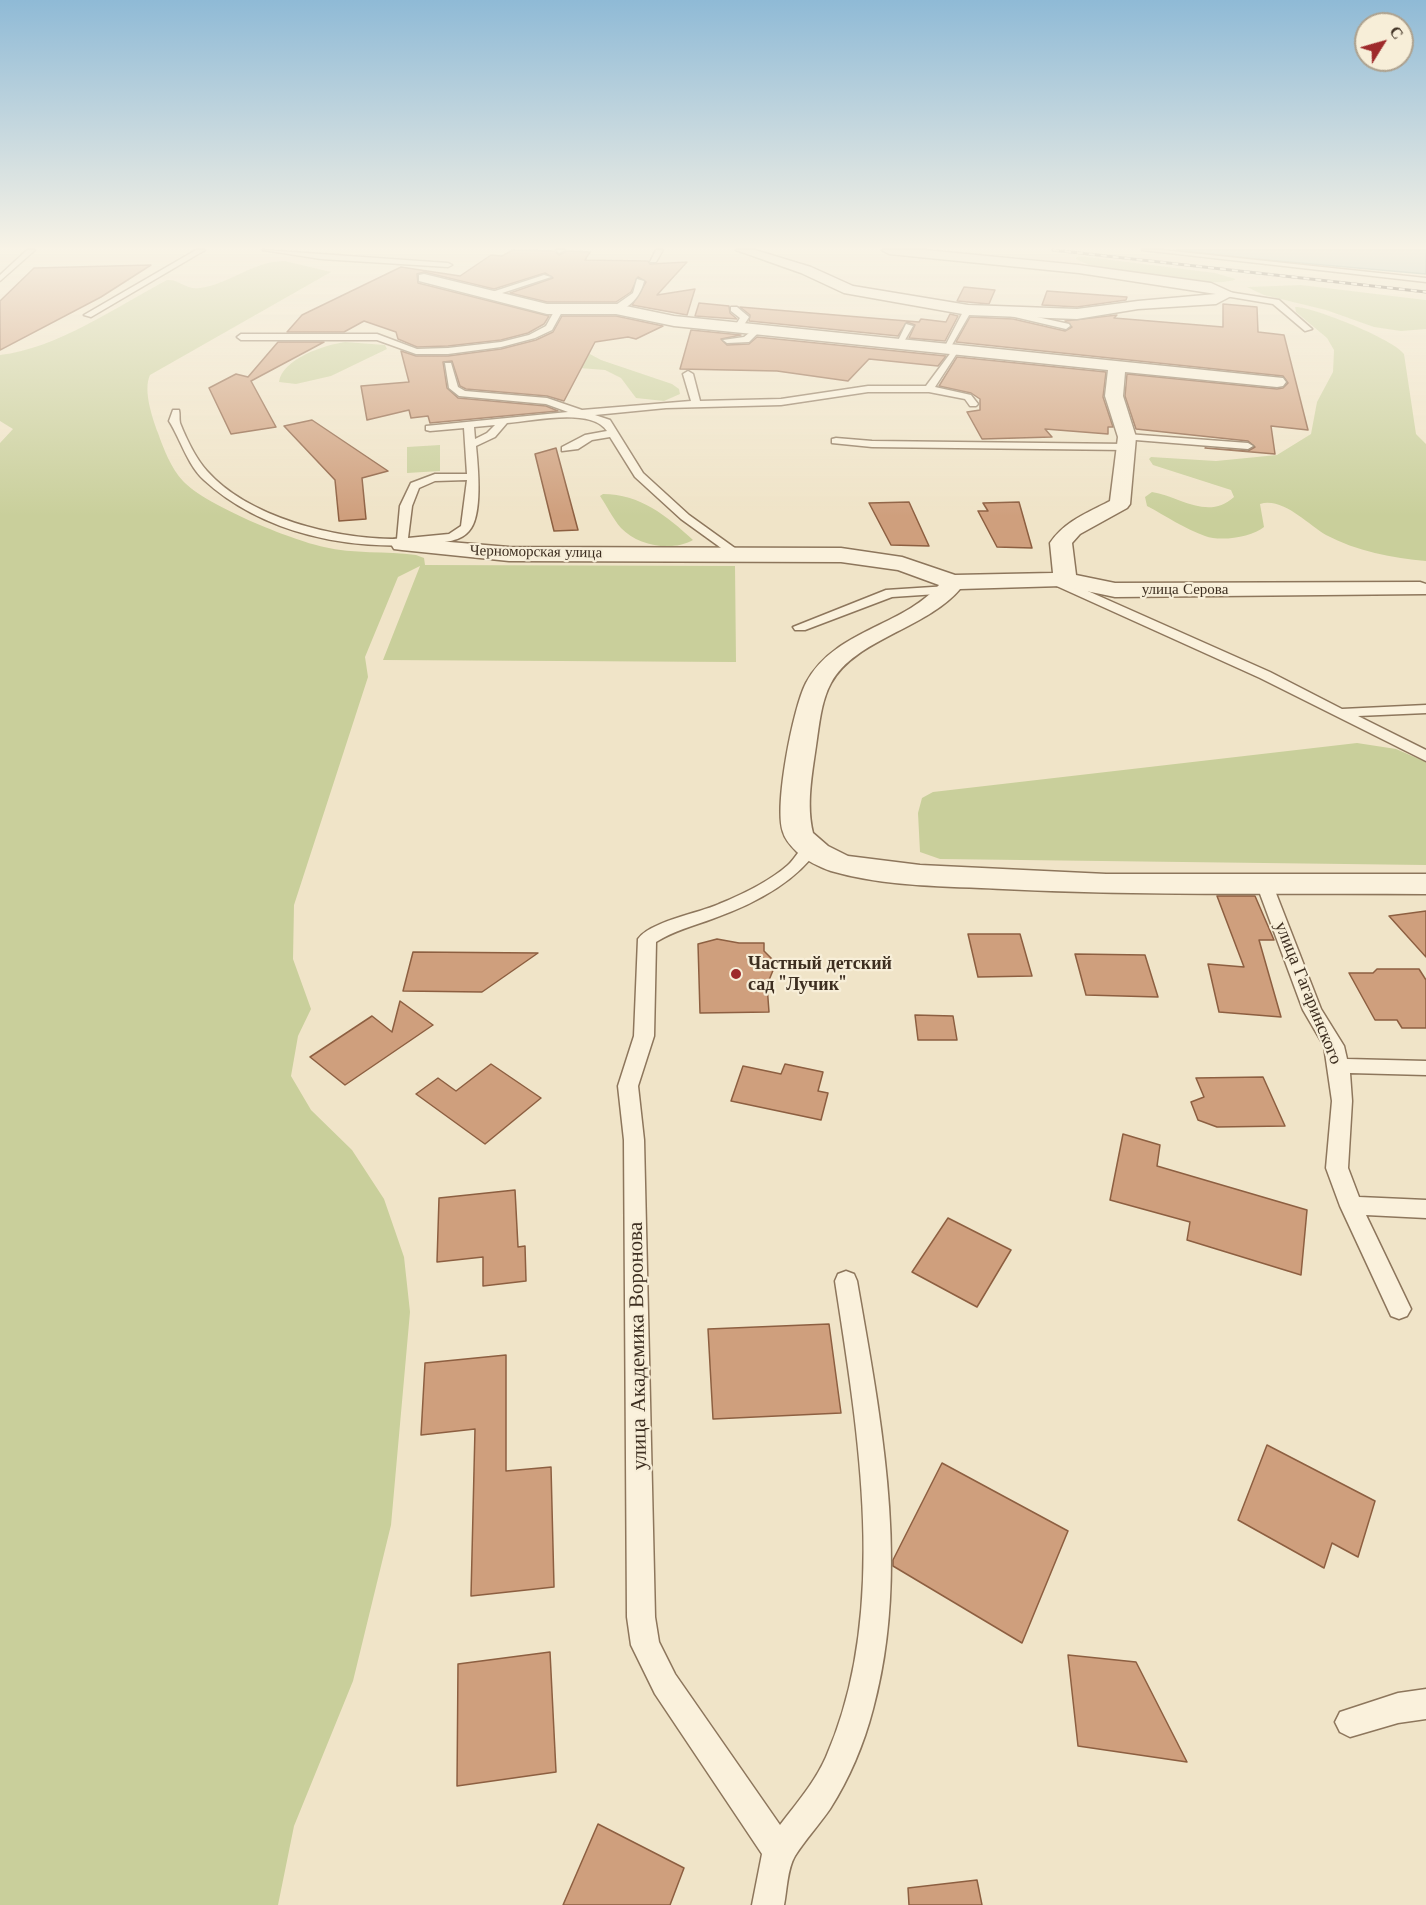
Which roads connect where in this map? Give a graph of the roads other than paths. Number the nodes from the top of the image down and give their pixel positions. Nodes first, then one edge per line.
1 (386, 339) edge
2 (523, 339) edge
3 (532, 339) edge
4 (747, 339) edge
5 (861, 339) edge
6 (901, 339) edge
7 (955, 339) edge
8 (727, 340) dead end
9 (548, 343) dead end
10 (899, 343) junction
11 (950, 349) junction
12 (448, 365) dead end
13 (1117, 366) junction
14 (688, 374) dead end
15 (1277, 382) dead end
16 (929, 388) junction
17 (696, 403) junction
18 (973, 404) dead end
19 (176, 412) dead end
20 (579, 413) junction
21 (504, 421) junction
22 (469, 425) junction
23 (430, 428) dead end
24 (613, 433) junction
25 (836, 441) dead end
26 (1127, 442) junction
27 (472, 444) junction
28 (1248, 446) dead end
29 (566, 449) dead end
30 (473, 477) junction
31 (402, 544) junction
32 (735, 554) junction
33 (1060, 579) junction
34 (950, 586) junction
35 (1420, 589) dead end
36 (800, 627) dead end
37 (1426, 709) edge
38 (1340, 713) junction
39 (1426, 756) edge
40 (812, 848) junction
41 (1264, 883) junction
42 (1426, 884) edge
43 (1340, 1066) junction
44 (1426, 1068) edge
45 (1351, 1206) junction
46 (1426, 1209) edge
47 (846, 1281) dead end
48 (1399, 1309) dead end
49 (1426, 1704) edge
50 (1350, 1722) dead end
51 (779, 1851) junction
52 (768, 1905) edge

1 - 2 lane
3 - 9 lane
4 - 8 lane
5 - 10 street
6 - 10 lane
7 - 11 lane
10 - 11 street
11 - 13 street
11 - 16 lane
12 - 20 lane
13 - 15 street
13 - 26 street
14 - 17 lane
16 - 17 lane
16 - 18 lane
17 - 20 lane
19 - 31 lane, Черноморская улица
20 - 21 lane
20 - 24 lane
21 - 22 lane
21 - 27 lane
22 - 23 lane
22 - 27 lane
24 - 29 lane
24 - 32 lane
25 - 26 lane
26 - 28 lane
26 - 33 street
27 - 30 lane
30 - 31 lane
30 - 31 lane
31 - 32 street, Черноморская улица
32 - 34 street, Черноморская улица
33 - 34 street, улица Серова
33 - 35 street, улица Серова
33 - 38 lane
34 - 36 lane
34 - 40 street
37 - 38 lane
38 - 39 lane
40 - 41 street
40 - 51 lane, улица Академика Воронова
41 - 42 street
41 - 43 lane, улица Гагаринского
43 - 44 lane
43 - 45 lane, улица Гагаринского
45 - 46 lane
45 - 48 lane, улица Гагаринского
47 - 51 lane
49 - 50 lane
51 - 52 lane

